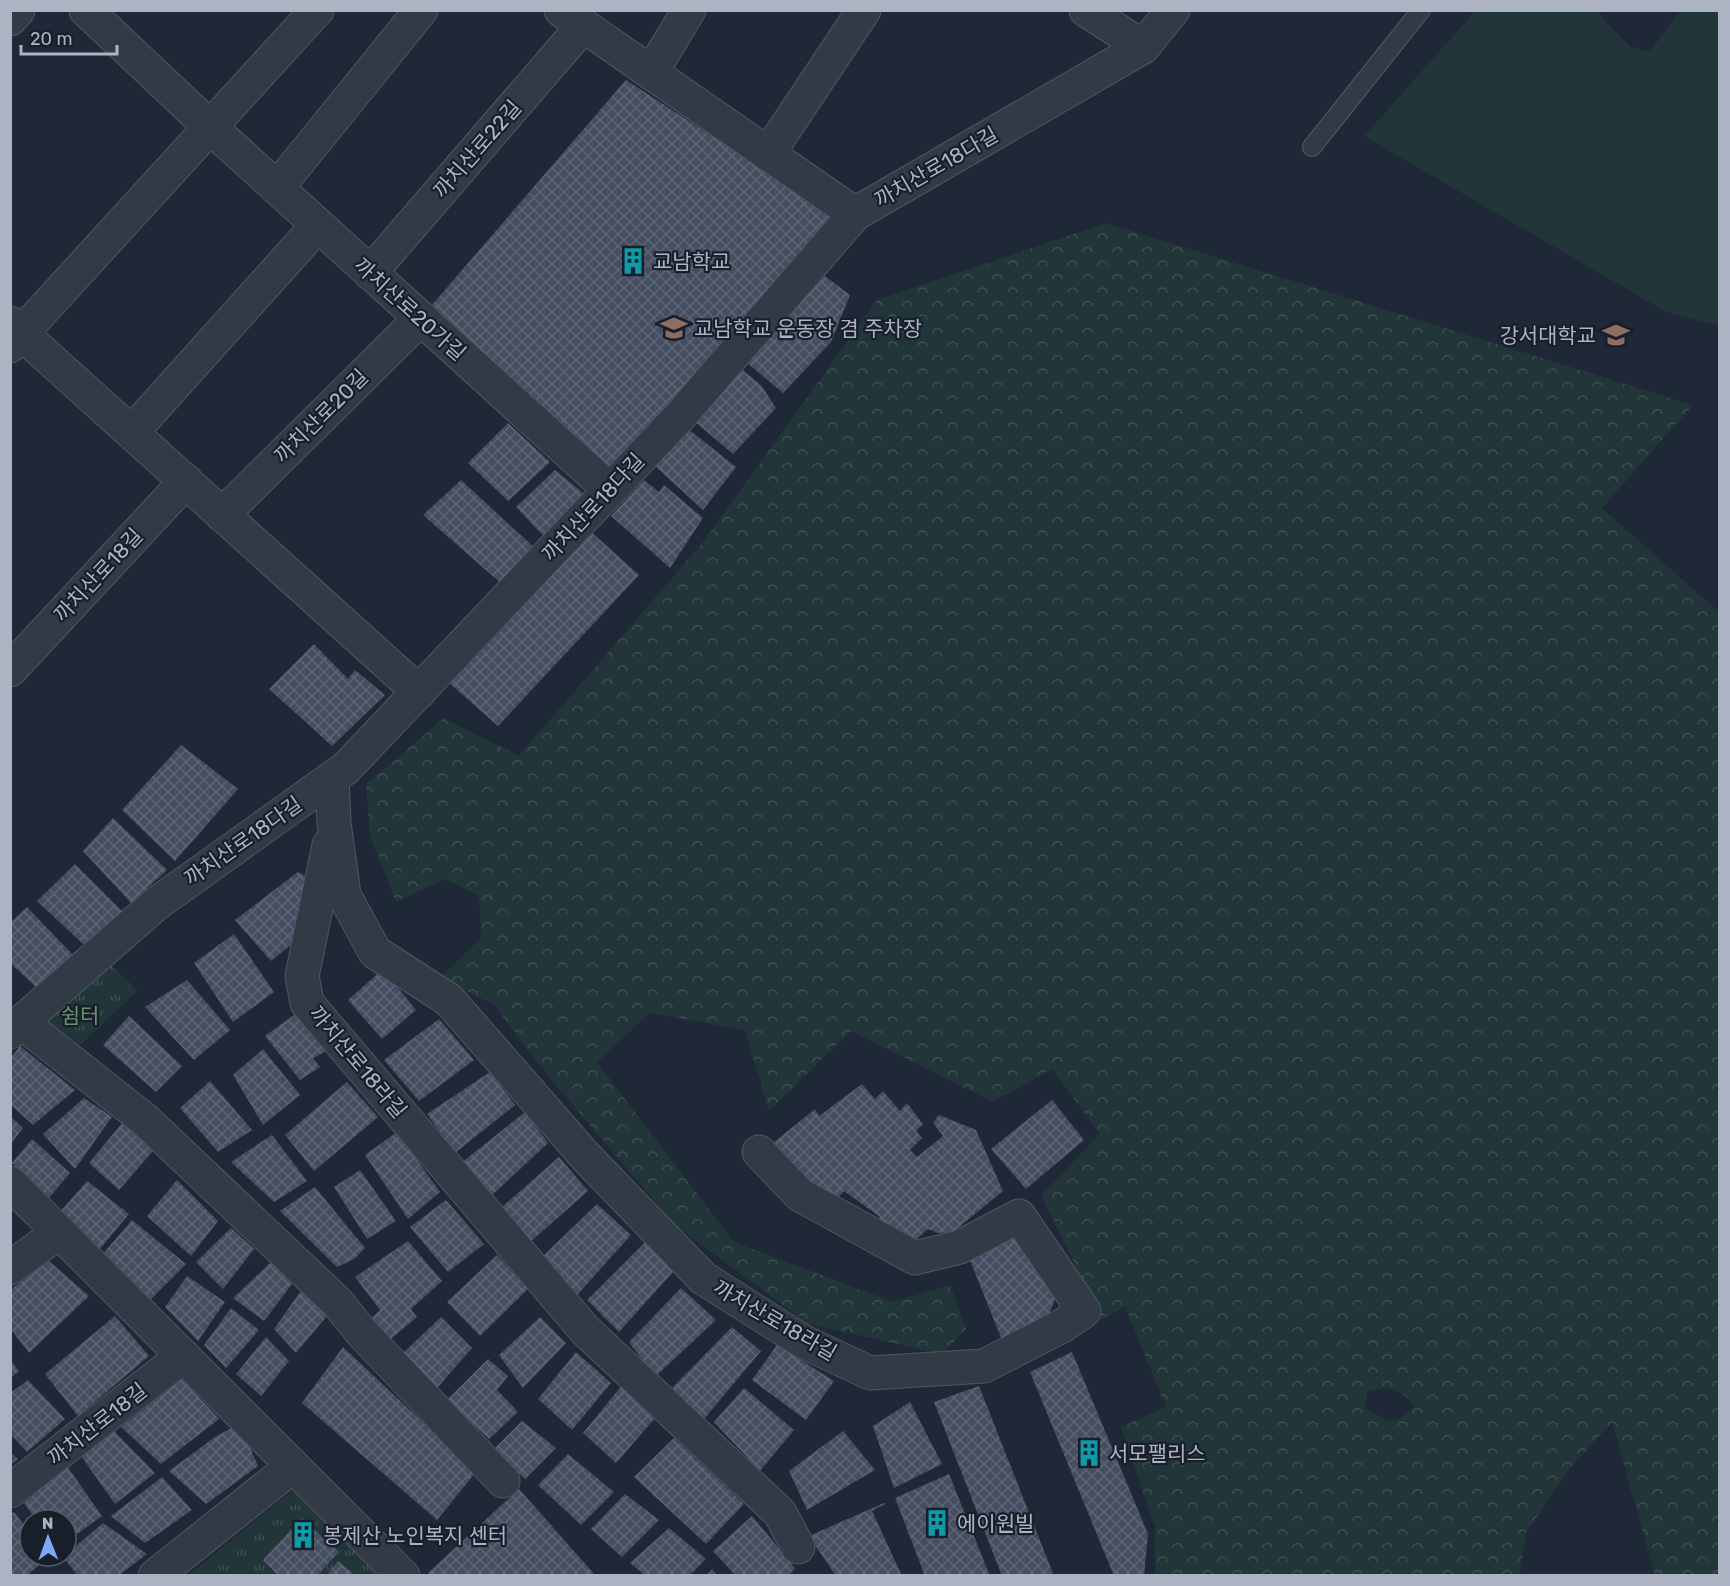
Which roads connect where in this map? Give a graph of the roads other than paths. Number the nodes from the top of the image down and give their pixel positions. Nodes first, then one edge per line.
1 (18, 10) edge
2 (86, 10) edge
3 (317, 10) edge
4 (421, 10) edge
5 (690, 10) edge
6 (864, 10) edge
7 (1086, 10) edge
8 (1173, 10) edge
9 (1420, 10) edge
10 (572, 18) edge
11 (10, 19) edge
12 (1143, 47) junction
13 (651, 73) junction
14 (210, 127) junction
15 (1312, 147) dead end
16 (768, 154) junction
17 (277, 188) junction
18 (855, 214) junction
19 (318, 225) junction
20 (370, 273) junction
21 (420, 318) junction
22 (14, 334) edge
23 (132, 432) junction
24 (186, 481) junction
25 (610, 490) junction
26 (222, 514) junction
27 (10, 670) edge
28 (418, 692) junction
29 (332, 779) junction
30 (334, 823) junction
31 (16, 1027) edge
32 (759, 1152) dead end
33 (10, 1183) edge
34 (59, 1232) junction
35 (10, 1268) edge
36 (183, 1356) junction
37 (293, 1466) junction
38 (503, 1481) dead end
39 (10, 1491) edge
40 (798, 1547) dead end
41 (155, 1575) edge
42 (403, 1575) edge

1 - 11 street
2 - 14 street
3 - 14 street
4 - 17 street
5 - 13 street
6 - 16 street
7 - 12 street
8 - 12 street, 까치산로18다길
9 - 15 lane
10 - 13 street, 까치산로22길
10 - 20 street, 까치산로22길
12 - 18 street, 까치산로18다길
13 - 16 street, 까치산로22길
14 - 17 street, 까치산로20가길
14 - 22 street
16 - 18 street, 까치산로22길
17 - 19 street, 까치산로20가길
18 - 25 street, 까치산로18다길
19 - 20 street, 까치산로20가길
19 - 23 street
20 - 21 street, 까치산로20가길
21 - 25 street, 까치산로20가길
21 - 26 street, 까치산로20길
22 - 23 street
23 - 24 street
24 - 26 street
24 - 27 street, 까치산로18길
25 - 28 street, 까치산로18다길
26 - 28 street
28 - 29 street, 까치산로18다길
29 - 30 street, 까치산로18라길
29 - 31 street, 까치산로18다길
30 - 32 street, 까치산로18라길
30 - 40 street, 까치산로18라길
31 - 38 street, 까치산로18다길
33 - 34 street
34 - 35 street
34 - 36 street
36 - 37 street
36 - 39 street, 까치산로18길
37 - 41 street
37 - 42 street

